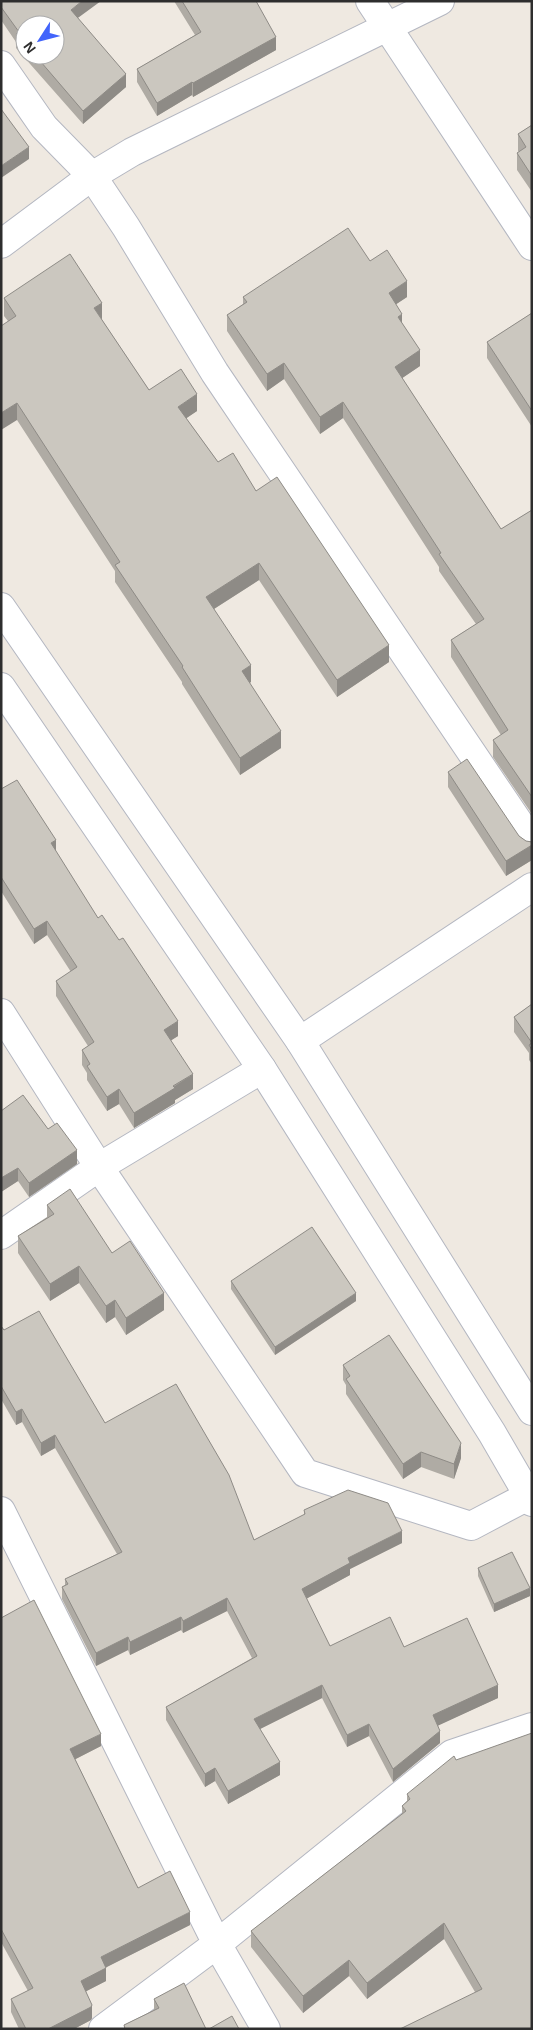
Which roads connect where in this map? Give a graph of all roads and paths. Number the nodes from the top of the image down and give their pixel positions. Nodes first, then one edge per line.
1 (370, 1) edge
2 (440, 1) edge
3 (386, 27) junction
4 (1, 65) edge
5 (92, 176) junction
6 (1, 244) edge
7 (532, 246) edge
8 (1, 607) edge
9 (1, 687) edge
10 (532, 842) edge
11 (532, 887) edge
12 (1, 1013) edge
13 (300, 1041) junction
14 (262, 1069) junction
15 (98, 1167) junction
16 (1, 1235) edge
17 (532, 1411) edge
18 (530, 1499) edge
19 (1, 1511) edge
20 (532, 1726) edge
21 (217, 1944) junction
22 (103, 2029) edge
23 (266, 2029) edge

1 - 3 street
2 - 3 street
3 - 5 street
3 - 7 street
4 - 5 street
5 - 6 street
5 - 10 street
8 - 13 street
9 - 14 street
11 - 13 street
12 - 15 street
13 - 17 street
14 - 15 street
14 - 18 street
15 - 16 street
15 - 18 street
19 - 21 street
20 - 21 street
21 - 22 street
21 - 23 street

